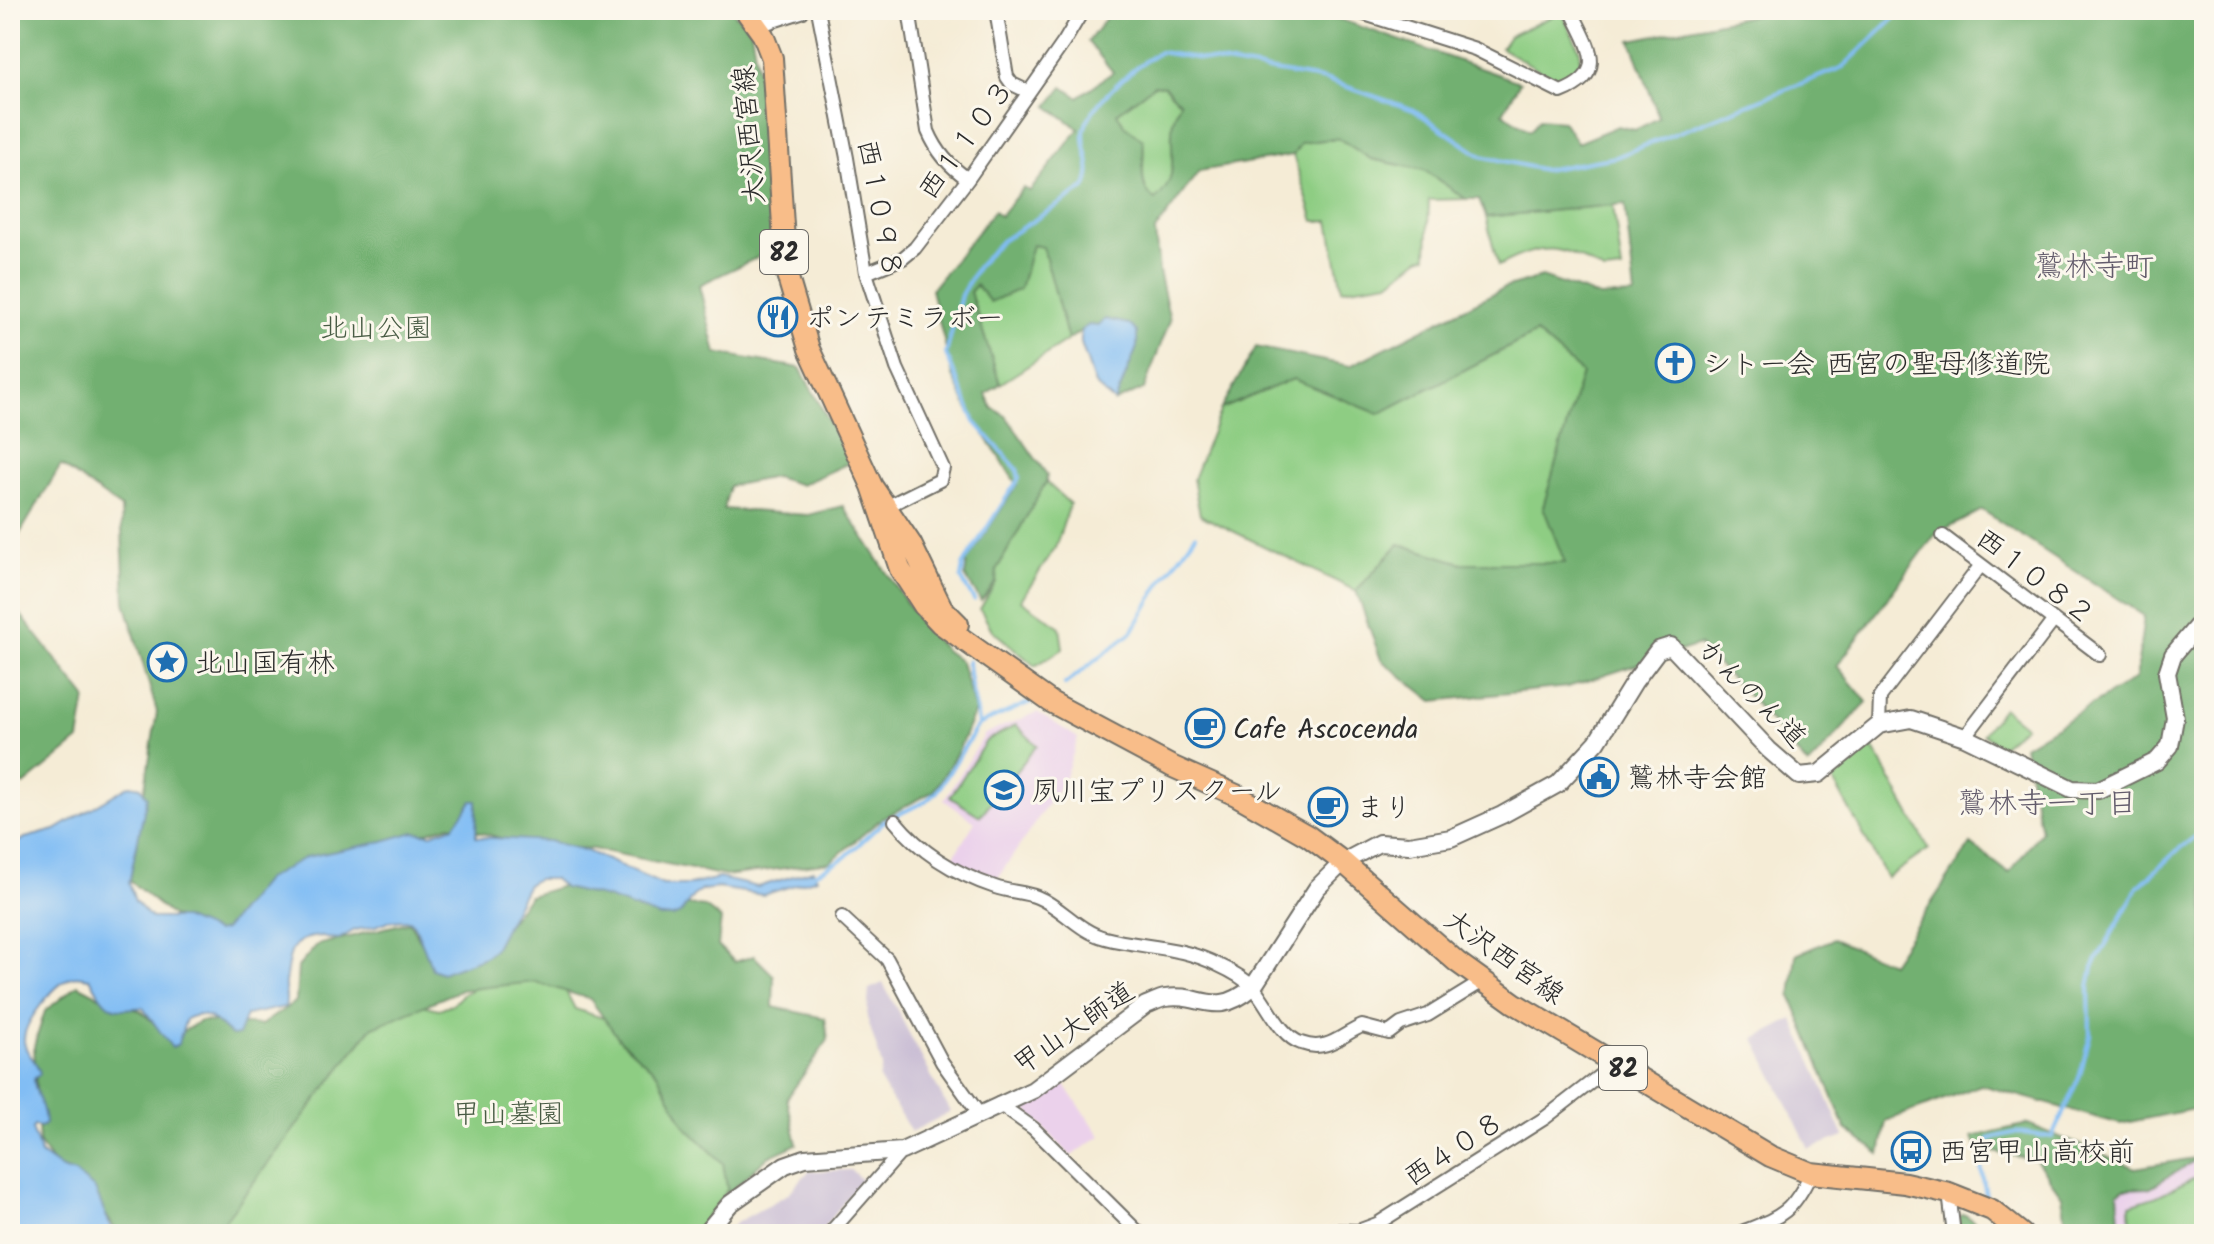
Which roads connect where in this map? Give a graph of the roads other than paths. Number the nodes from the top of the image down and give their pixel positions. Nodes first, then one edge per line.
1 (801, 10) edge
2 (818, 10) edge
3 (909, 10) edge
4 (996, 10) edge
5 (1083, 10) edge
6 (1352, 10) edge
7 (1571, 10) edge
8 (751, 17) edge
9 (1029, 92) junction
10 (968, 179) junction
11 (866, 273) junction
12 (883, 508) junction
13 (1943, 536) dead end
14 (1981, 565) junction
15 (2204, 618) edge
16 (2054, 620) junction
17 (2100, 655) dead end
18 (1879, 725) junction
19 (1965, 737) junction
20 (895, 821) dead end
21 (1343, 862) junction
22 (842, 917) dead end
23 (1483, 981) junction
24 (1253, 987) junction
25 (1616, 1063) junction
26 (999, 1104) junction
27 (979, 1114) junction
28 (902, 1151) junction
29 (1811, 1173) junction
30 (1949, 1193) junction
31 (1376, 1229) edge
32 (705, 1234) edge
33 (829, 1234) edge
34 (1140, 1234) edge
35 (1301, 1234) edge
36 (1737, 1234) edge
37 (1954, 1234) edge
38 (2022, 1234) edge

1 - 8 street
2 - 11 street, 西１０９８
3 - 10 street
4 - 9 street
5 - 9 street, 西１１０３
6 - 7 street
8 - 12 main road, 大沢西宮線 / 82
9 - 10 street, 西１１０３
10 - 11 street, 西１１０３
11 - 12 street, 西１０９８
12 - 21 main road, 大沢西宮線 / 82
13 - 14 street, 西１０８２
14 - 16 street, 西１０８２
14 - 18 street
15 - 19 street
16 - 17 street, 西１０８２
16 - 19 street
18 - 19 street
18 - 21 street, かんのん道
20 - 24 street
21 - 23 main road, 大沢西宮線 / 82
21 - 24 street
22 - 27 street
23 - 24 street
23 - 25 main road, 大沢西宮線 / 82
24 - 26 street, 甲山大師道
25 - 29 main road, 大沢西宮線 / 82
25 - 31 street, 西４０８
26 - 27 street, 甲山大師道
26 - 34 street
27 - 28 street, 甲山大師道
28 - 32 street, 甲山大師道
28 - 33 street
29 - 30 main road, 大沢西宮線 / 82
29 - 36 street
30 - 37 street
30 - 38 main road, 大沢西宮線 / 82
31 - 35 street, 西４０８

